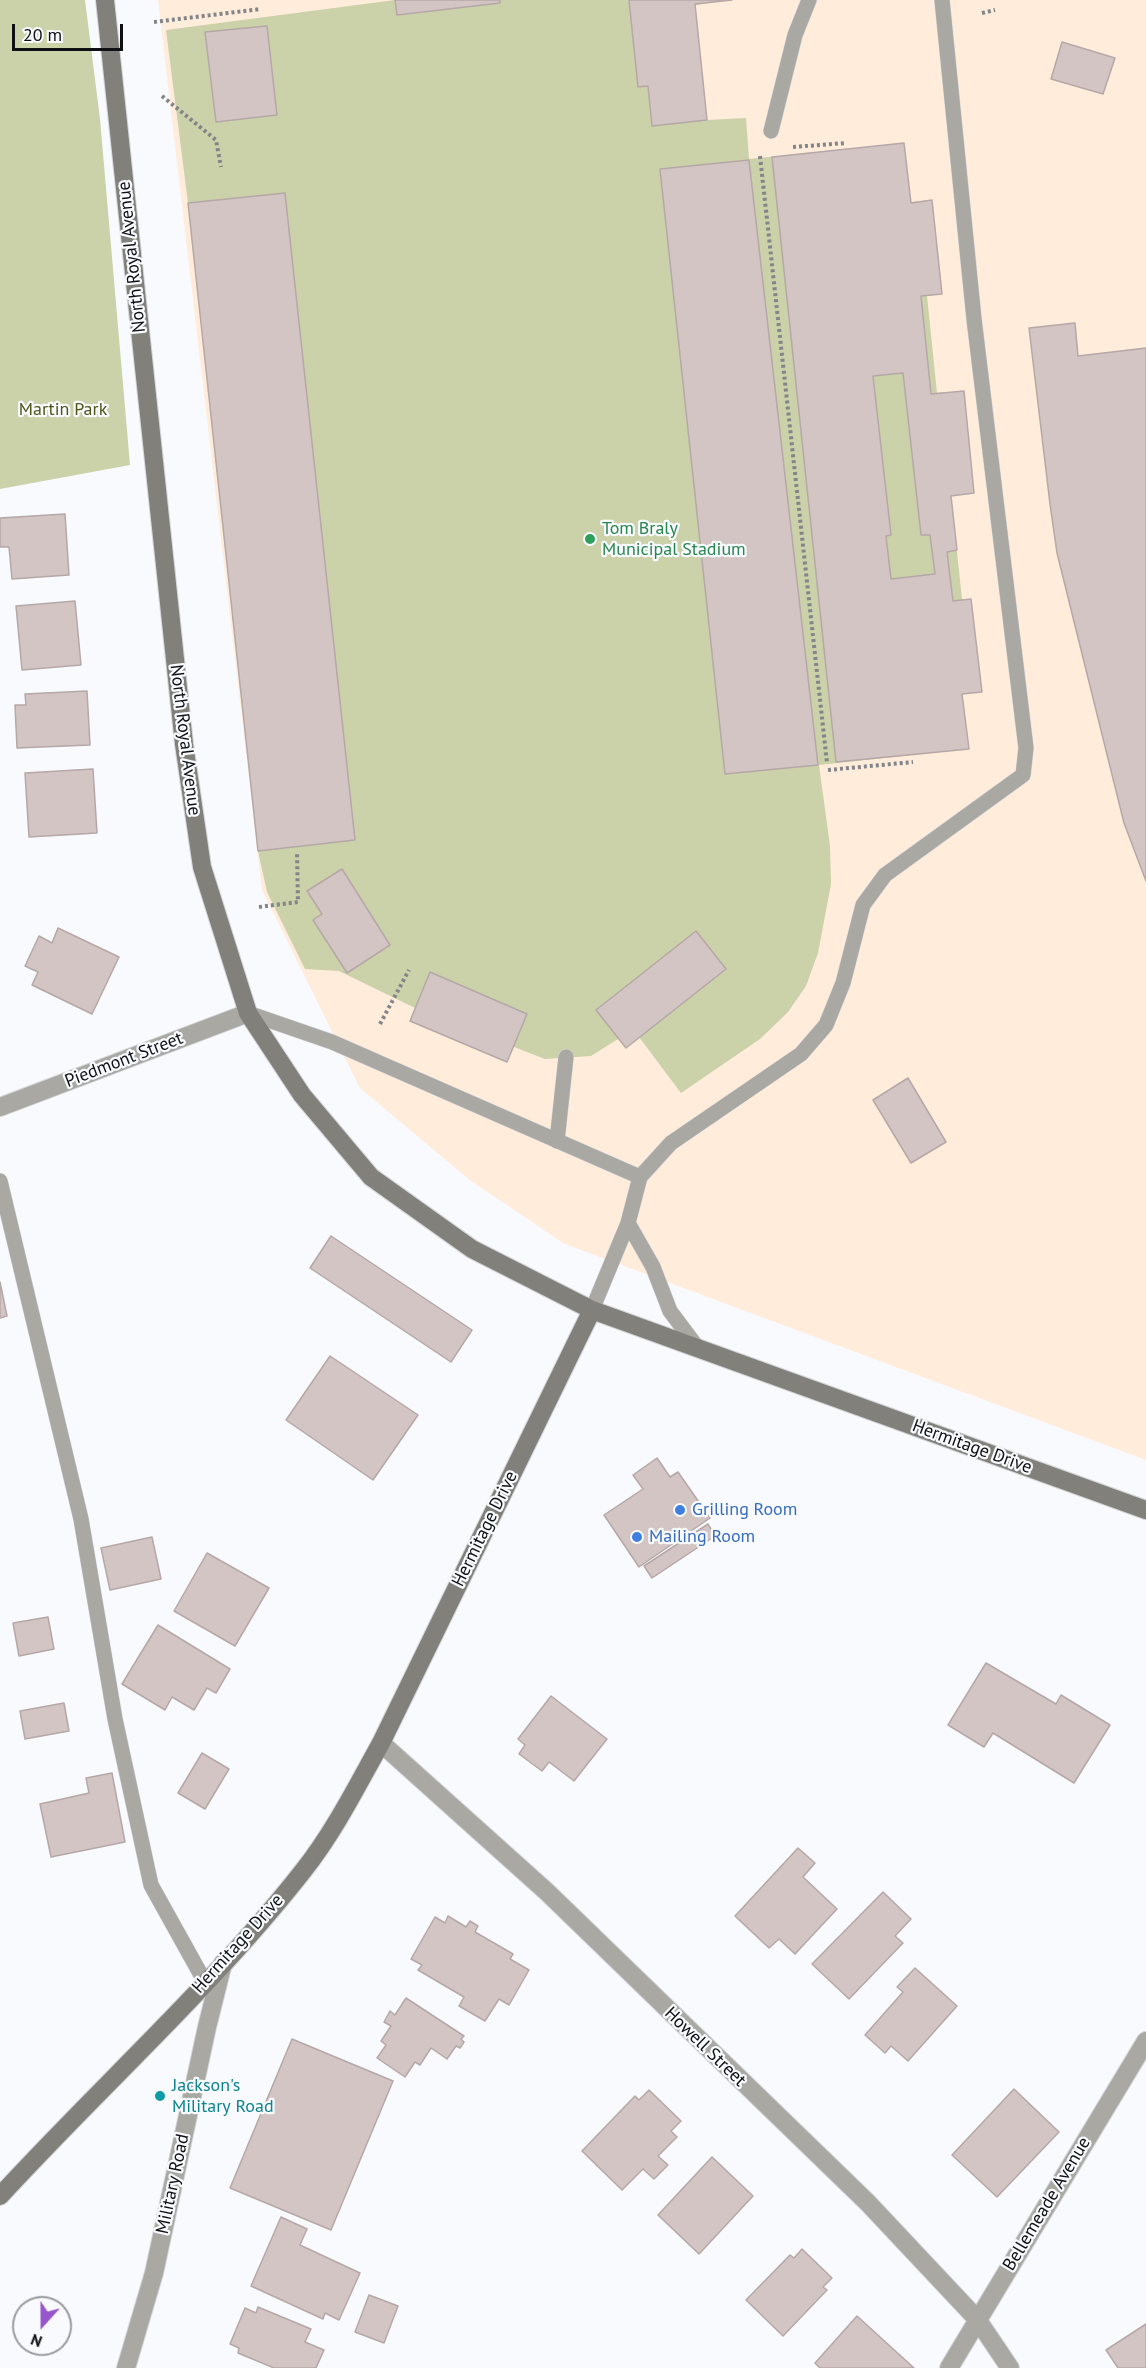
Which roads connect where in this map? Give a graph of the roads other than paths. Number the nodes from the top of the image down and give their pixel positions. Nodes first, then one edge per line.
1 (105, 0) edge
2 (809, 0) edge
3 (942, 0) edge
4 (771, 131) dead end
5 (248, 1013) junction
6 (566, 1057) dead end
7 (0, 1107) edge
8 (557, 1141) junction
9 (640, 1177) junction
10 (0, 1181) edge
11 (628, 1222) junction
12 (592, 1310) junction
13 (697, 1347) junction
14 (1146, 1509) edge
15 (381, 1743) junction
16 (223, 1963) junction
17 (205, 1982) junction
18 (1146, 2041) edge
19 (0, 2196) edge
20 (977, 2319) junction
21 (126, 2368) edge
22 (949, 2368) edge
23 (1010, 2368) edge

1 - 5 street, North Royal Avenue
2 - 4 lane
3 - 9 lane
5 - 7 street, Piedmont Street
5 - 8 lane
5 - 12 street, North Royal Avenue
6 - 8 lane
8 - 9 lane
9 - 11 lane
10 - 17 lane
11 - 12 lane
11 - 13 lane
12 - 13 street, Hermitage Drive
12 - 15 street, Hermitage Drive
13 - 14 street, Hermitage Drive
15 - 16 street, Hermitage Drive
15 - 20 street, Howell Street
16 - 17 street, Hermitage Drive
16 - 21 street, Military Road
17 - 19 street, Hermitage Drive
18 - 20 street, Bellemeade Avenue
20 - 22 street, Bellemeade Avenue
20 - 23 street, Howell Street

